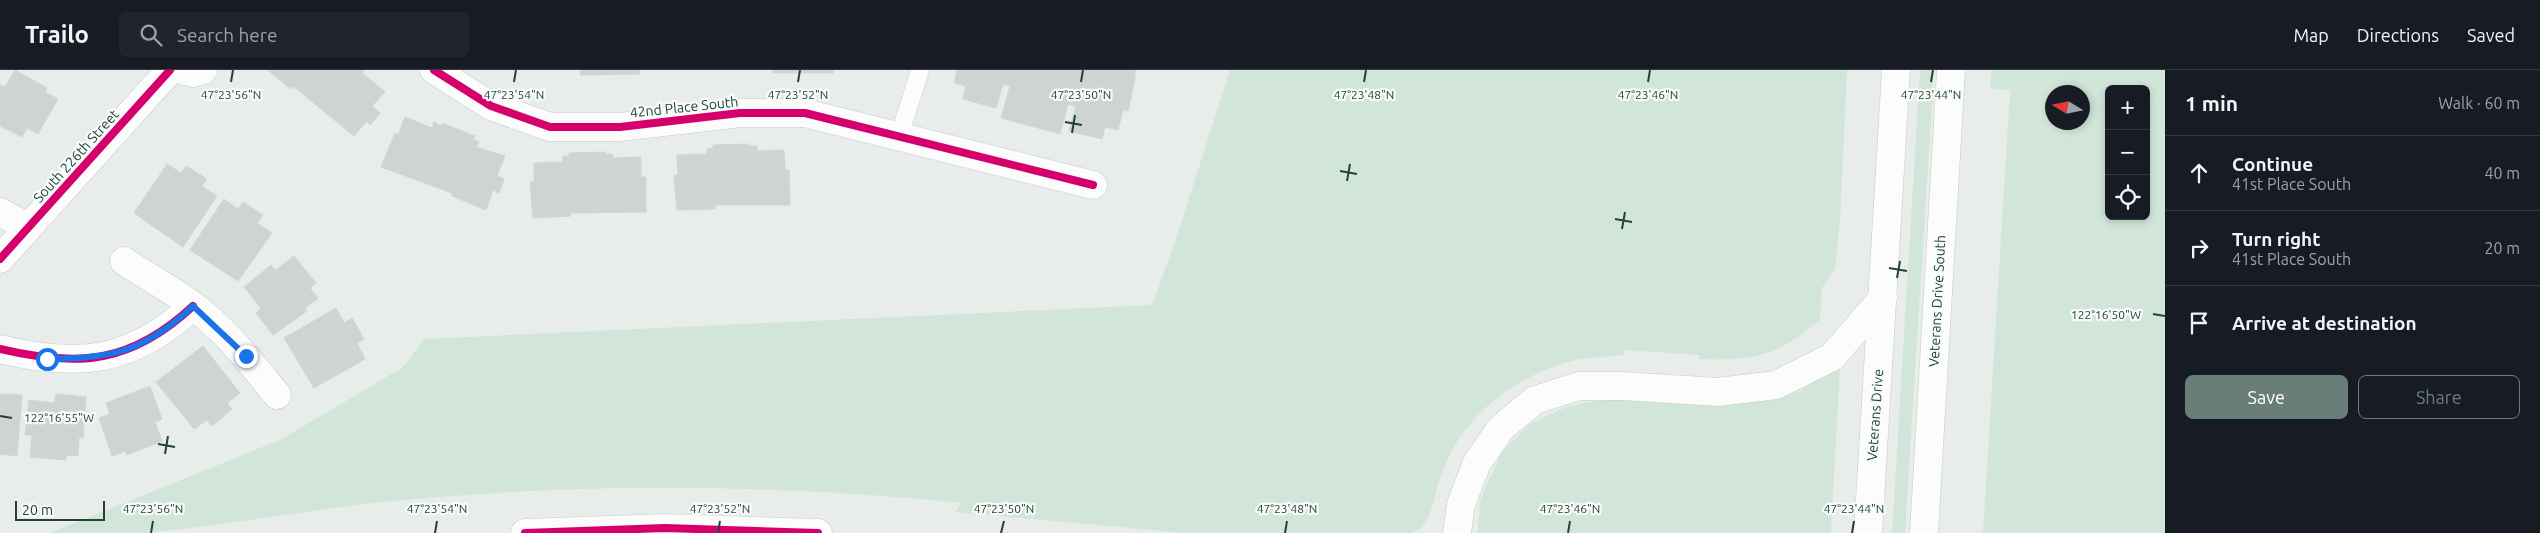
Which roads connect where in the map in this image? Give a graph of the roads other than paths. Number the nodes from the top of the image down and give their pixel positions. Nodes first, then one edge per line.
1 (170, 70) edge
2 (181, 70) edge
3 (203, 70) edge
4 (434, 70) edge
5 (920, 70) edge
6 (1896, 70) edge
7 (1951, 70) edge
8 (900, 137) junction
9 (1093, 185) dead end
10 (0, 212) edge
11 (28, 227) junction
12 (0, 259) edge
13 (124, 261) dead end
14 (1883, 298) junction
15 (193, 306) junction
16 (0, 349) edge
17 (277, 395) dead end
18 (525, 533) edge
19 (818, 533) edge
20 (1457, 533) edge
21 (1868, 533) edge
22 (1924, 533) edge

1 - 11 street, South 226th Street
2 - 3 street
4 - 8 street, 42nd Place South
5 - 8 lane
6 - 14 street
7 - 22 street, Veterans Drive South
8 - 9 street, 42nd Place South
10 - 11 street
11 - 12 street, South 226th Street
13 - 15 street
14 - 20 street
14 - 21 street, Veterans Drive
15 - 16 street
15 - 17 street
18 - 19 street

